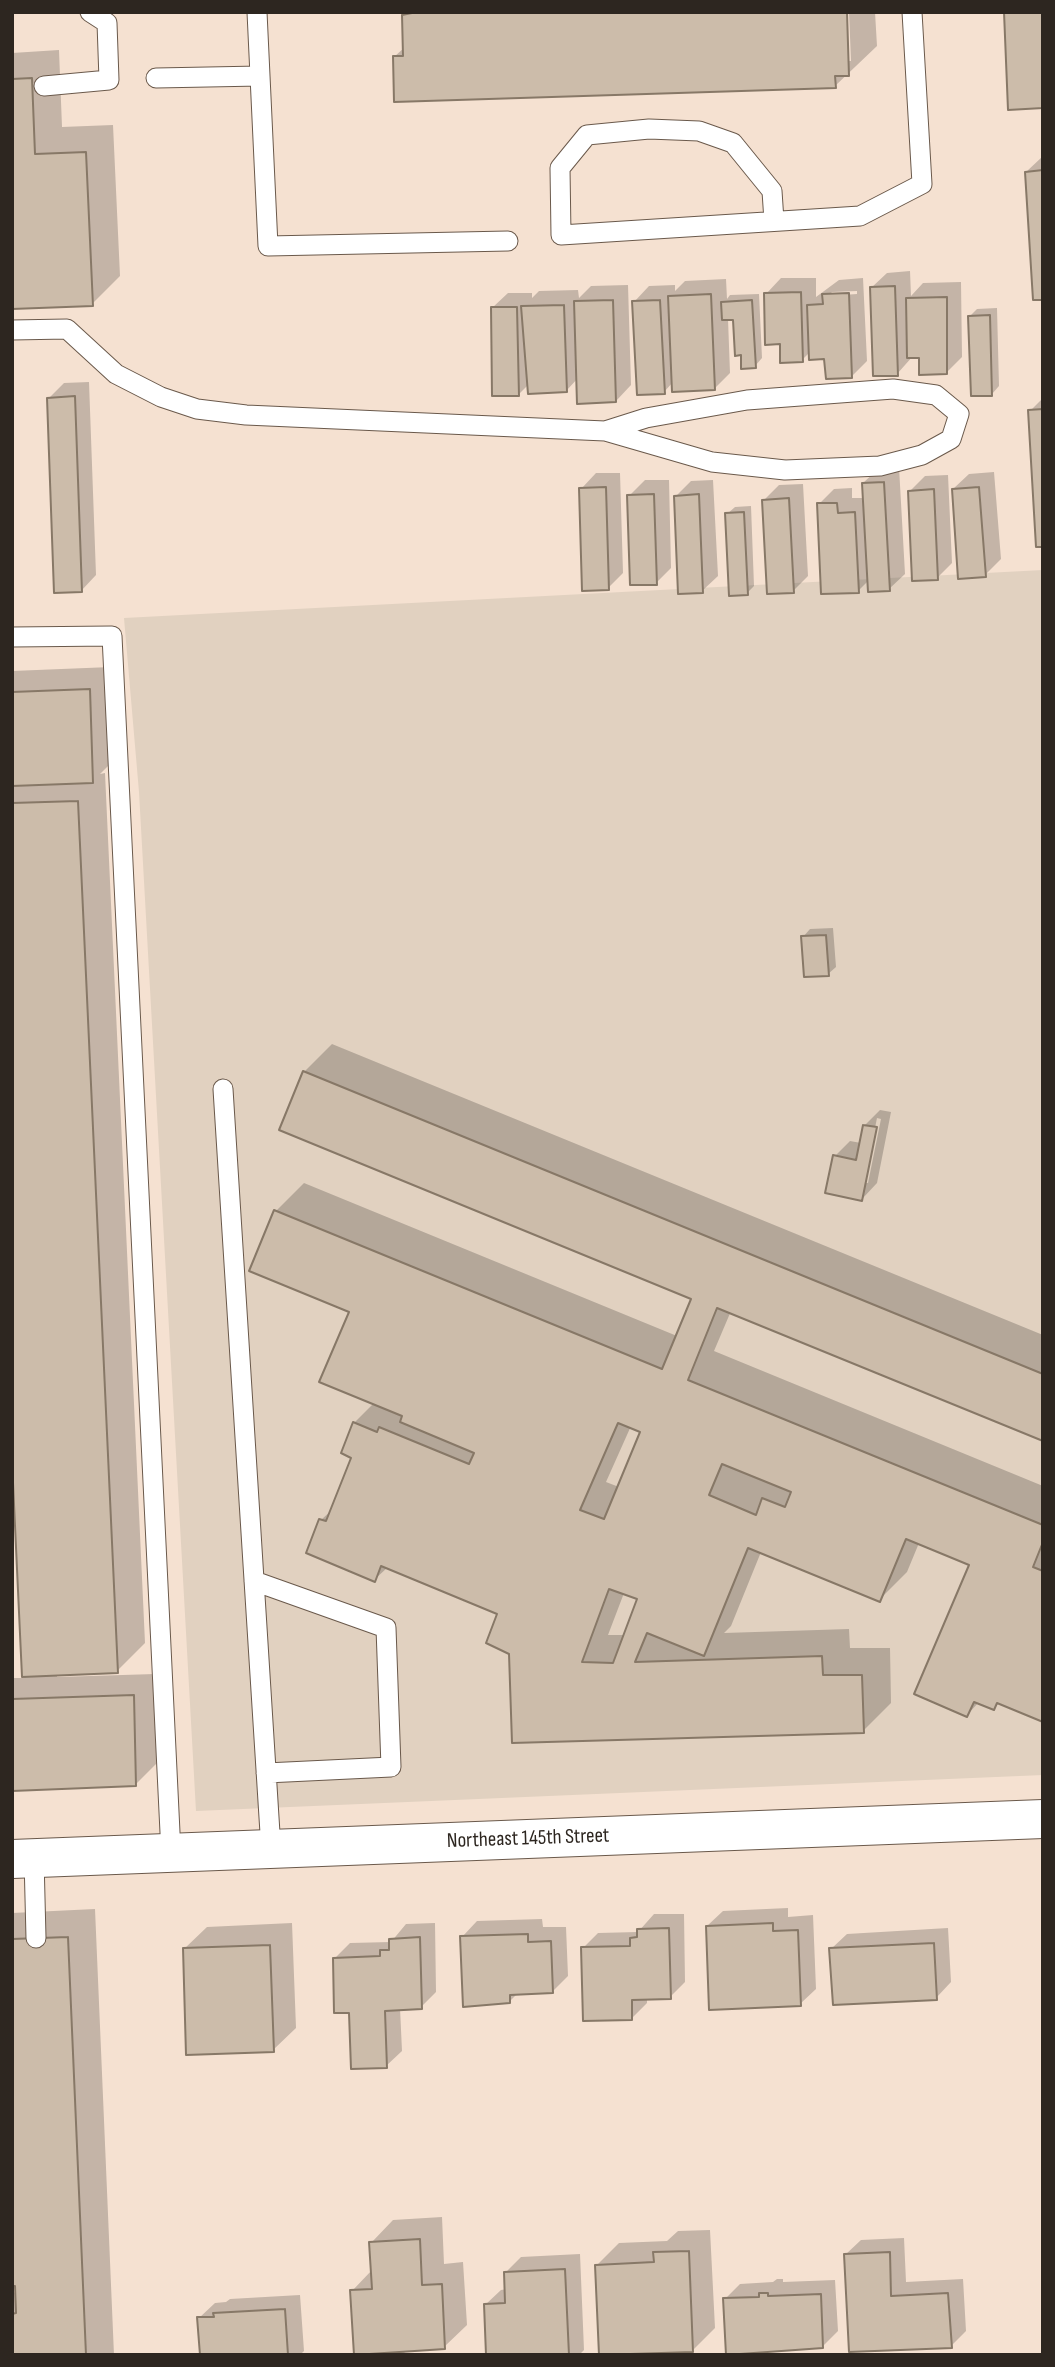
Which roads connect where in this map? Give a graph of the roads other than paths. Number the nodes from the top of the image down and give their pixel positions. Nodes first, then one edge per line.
1 (90, 12) edge
2 (257, 12) edge
3 (912, 12) edge
4 (260, 76) junction
5 (156, 78) dead end
6 (44, 86) dead end
7 (774, 221) junction
8 (509, 241) dead end
9 (12, 330) edge
10 (605, 431) junction
11 (12, 637) edge
12 (223, 1089) dead end
13 (254, 1581) junction
14 (266, 1773) junction
15 (1043, 1819) edge
16 (271, 1849) junction
17 (171, 1853) junction
18 (23, 1859) edge
19 (36, 1938) dead end

1 - 6 lane
2 - 4 lane
3 - 7 lane
4 - 5 lane
4 - 8 lane
7 - 7 lane
9 - 10 lane
10 - 10 lane
11 - 17 lane
12 - 13 lane
13 - 14 lane
13 - 14 lane
14 - 16 lane
15 - 16 street, Northeast 145th Street
16 - 17 street, Northeast 145th Street
17 - 18 street, Northeast 145th Street
18 - 19 lane

